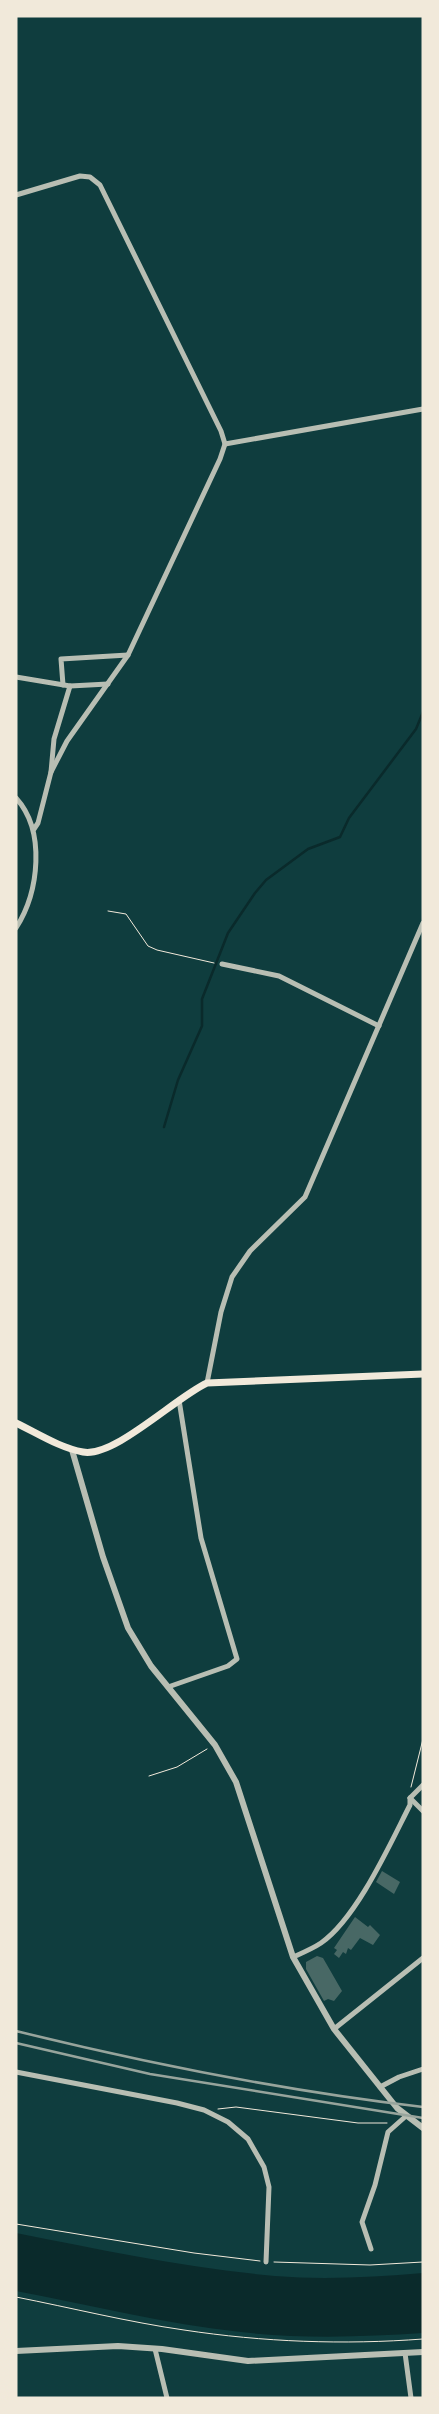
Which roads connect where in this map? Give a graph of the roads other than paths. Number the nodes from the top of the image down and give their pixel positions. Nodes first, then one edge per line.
1 (16, 195) edge
2 (423, 409) edge
3 (225, 444) junction
4 (128, 654) junction
5 (16, 677) edge
6 (108, 684) junction
7 (62, 686) junction
8 (70, 686) junction
9 (51, 772) junction
10 (16, 798) edge
11 (34, 829) junction
12 (423, 923) edge
13 (16, 928) edge
14 (421, 932) edge
15 (222, 964) dead end
16 (379, 1026) junction
17 (423, 1374) edge
18 (207, 1383) junction
19 (178, 1399) junction
20 (16, 1423) edge
21 (72, 1450) junction
22 (168, 1687) junction
23 (423, 1785) edge
24 (410, 1798) junction
25 (423, 1811) edge
26 (293, 1957) junction
27 (423, 1958) edge
28 (334, 2029) junction
29 (423, 2070) edge
30 (16, 2072) edge
31 (380, 2087) junction
32 (406, 2116) junction
33 (423, 2128) edge
34 (371, 2249) dead end
35 (266, 2262) road end
36 (155, 2348) junction
37 (16, 2351) edge
38 (423, 2352) edge
39 (404, 2353) junction
40 (167, 2398) edge
41 (411, 2398) edge

1 - 3 street
2 - 3 street
3 - 4 street
4 - 6 street
4 - 7 street
5 - 7 street
6 - 8 street
6 - 9 street
7 - 8 street
8 - 9 street
9 - 11 street
10 - 11 street
11 - 13 street
12 - 14 street
14 - 16 street
15 - 16 street
16 - 18 street
17 - 18 main road
18 - 19 main road
19 - 21 main road
19 - 22 street
20 - 21 main road
21 - 22 street
22 - 26 street
23 - 24 street
24 - 25 street
24 - 26 street
26 - 28 street
27 - 28 street
28 - 31 street
29 - 31 street
30 - 35 street
31 - 32 street
32 - 33 street
32 - 34 street
36 - 37 street
36 - 39 street
36 - 40 street
38 - 39 street
39 - 41 street

